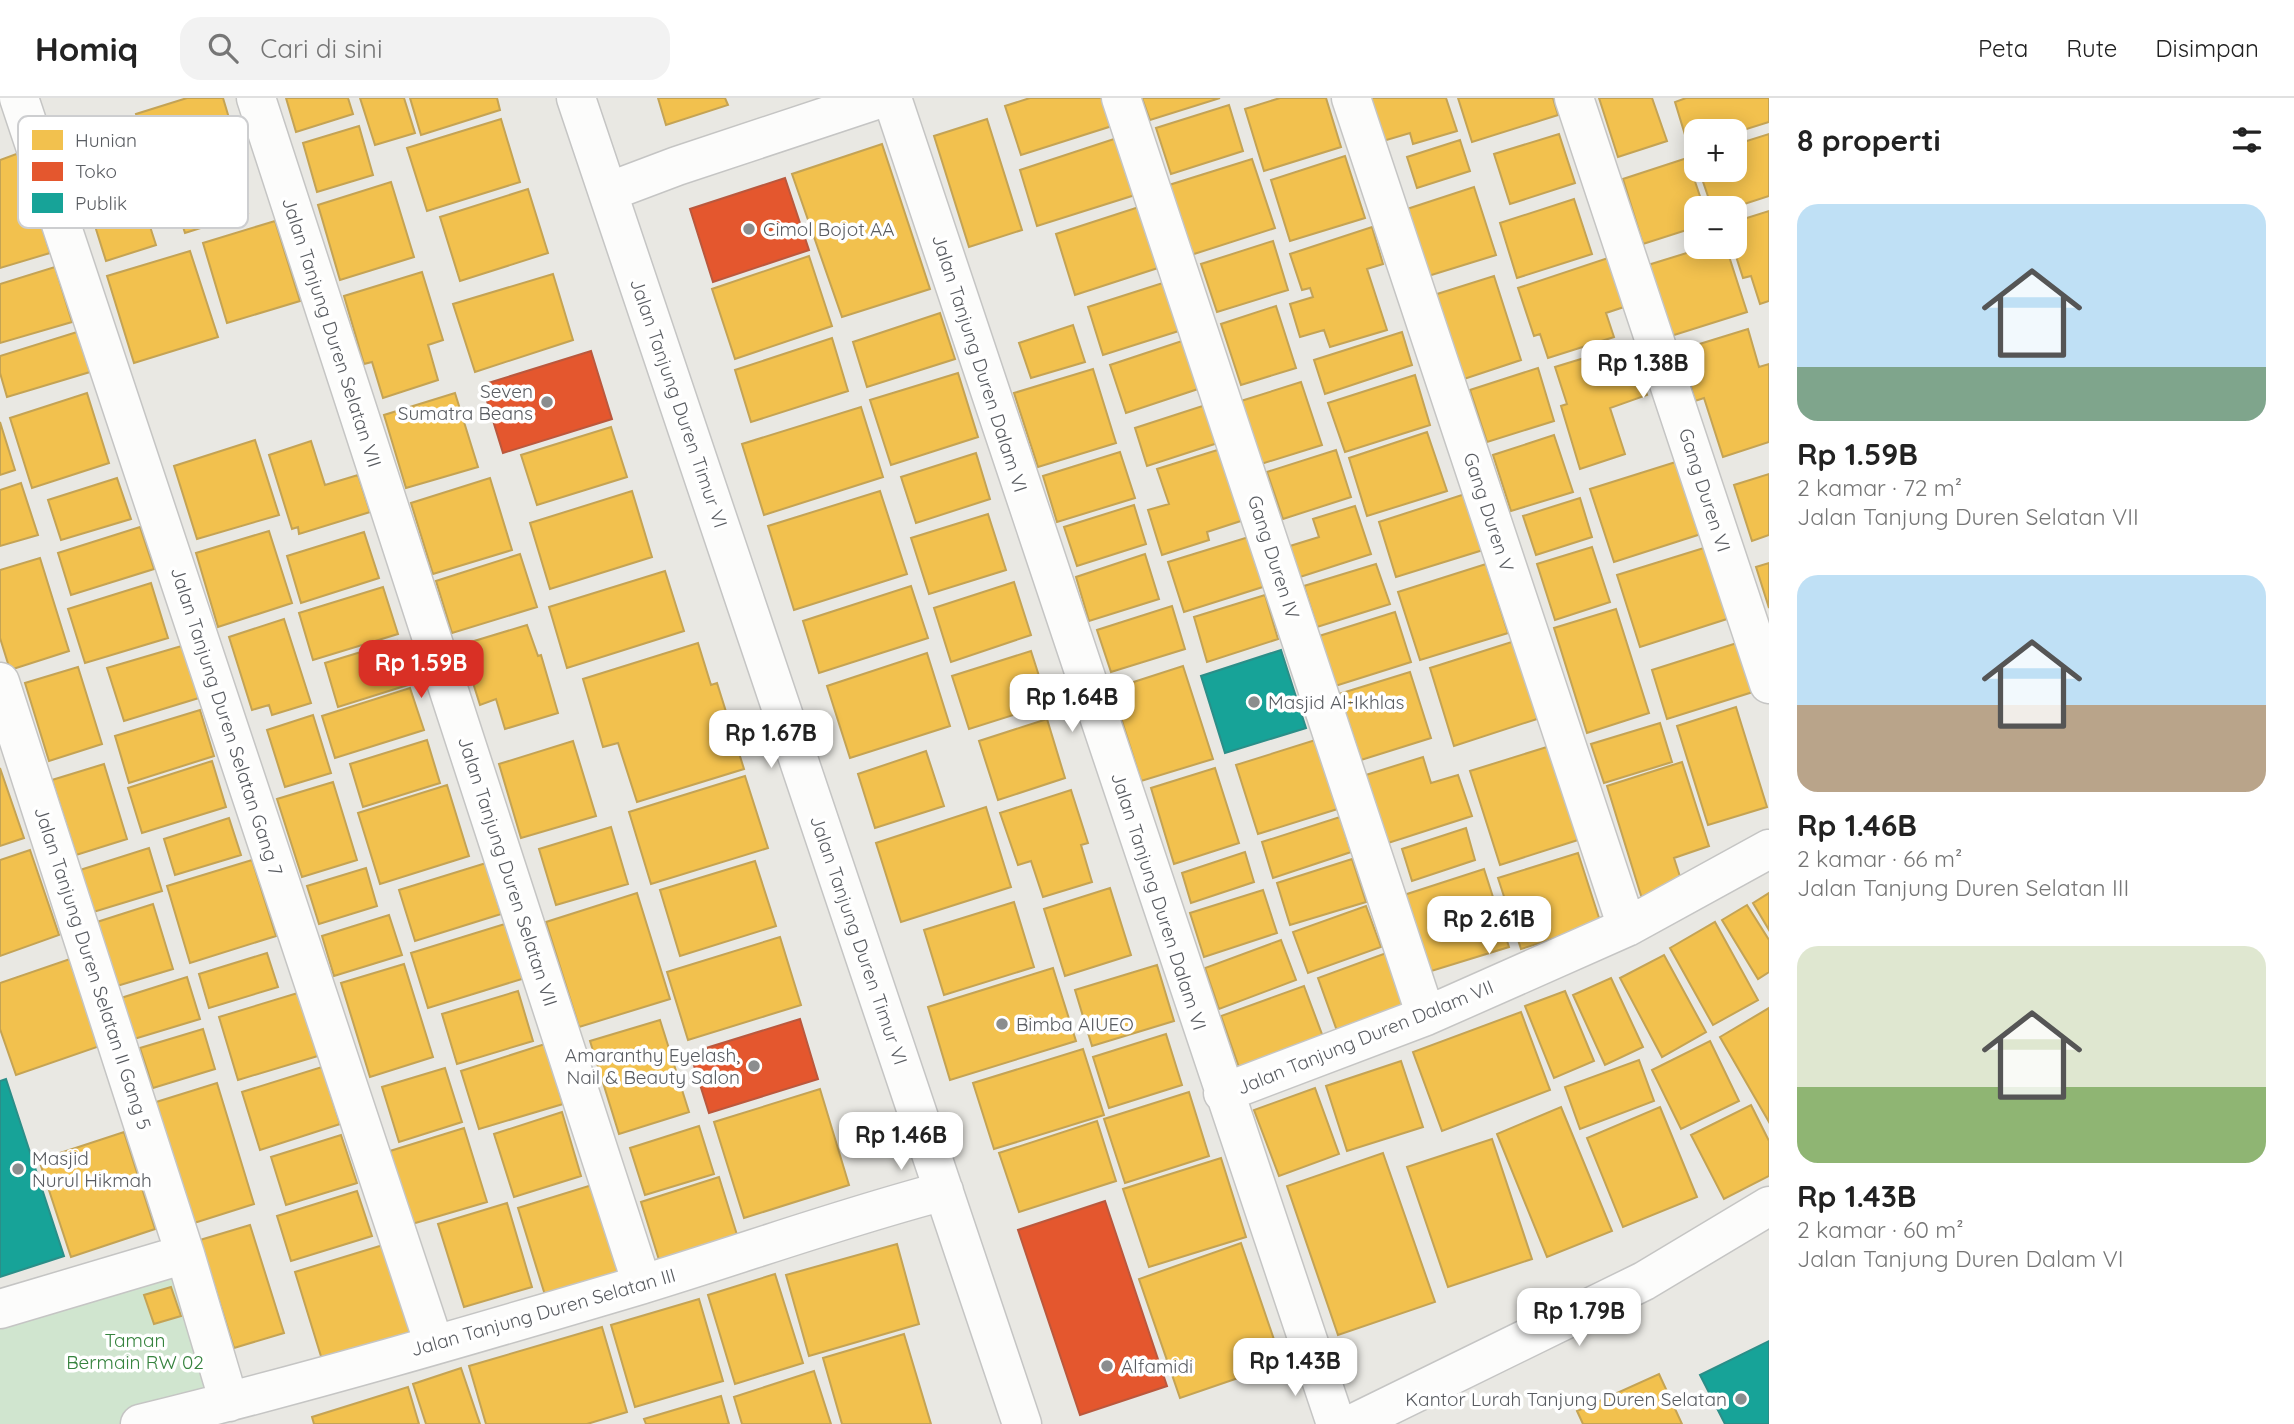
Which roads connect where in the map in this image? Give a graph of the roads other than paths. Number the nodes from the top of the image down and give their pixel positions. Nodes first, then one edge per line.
1 (11, 98) edge
2 (19, 98) edge
3 (257, 98) edge
4 (576, 98) edge
5 (882, 98) edge
6 (892, 98) edge
7 (1121, 98) edge
8 (1351, 98) edge
9 (1574, 98) edge
10 (0, 102) edge
11 (25, 116) edge
12 (608, 192) junction
13 (62, 228) edge
14 (0, 682) edge
15 (1769, 684) edge
16 (1769, 849) edge
17 (1627, 927) junction
18 (1426, 1016) junction
19 (1223, 1093) junction
20 (944, 1191) junction
21 (1766, 1216) edge
22 (185, 1254) junction
23 (642, 1284) junction
24 (0, 1309) edge
25 (434, 1344) junction
26 (229, 1402) junction
27 (141, 1424) edge
28 (1022, 1424) edge
29 (1336, 1424) edge
30 (1352, 1424) edge

1 - 10 street
2 - 11 street, Jalan Tanjung Duren Selatan Gang 7
3 - 23 street, Jalan Tanjung Duren Selatan VII
4 - 12 street, Jalan Tanjung Duren Timur VI
5 - 12 street
6 - 19 street, Jalan Tanjung Duren Dalam VI
7 - 18 street, Gang Duren IV
8 - 17 street, Gang Duren V
9 - 15 street, Gang Duren VI
12 - 20 street, Jalan Tanjung Duren Timur VI
13 - 25 street, Jalan Tanjung Duren Selatan Gang 7
14 - 22 street, Jalan Tanjung Duren Selatan II Gang 5
16 - 17 street, Jalan Tanjung Duren Dalam VII
17 - 18 street, Jalan Tanjung Duren Dalam VII
18 - 19 street, Jalan Tanjung Duren Dalam VII
19 - 29 street, Jalan Tanjung Duren Dalam VI
20 - 23 street, Jalan Tanjung Duren Selatan III
20 - 28 street, Jalan Tanjung Duren Timur VI
21 - 30 street
22 - 24 street
22 - 26 street, Jalan Tanjung Duren Selatan II Gang 5
23 - 25 street, Jalan Tanjung Duren Selatan III
25 - 26 street, Jalan Tanjung Duren Selatan III
26 - 27 street, Jalan Tanjung Duren Selatan III

